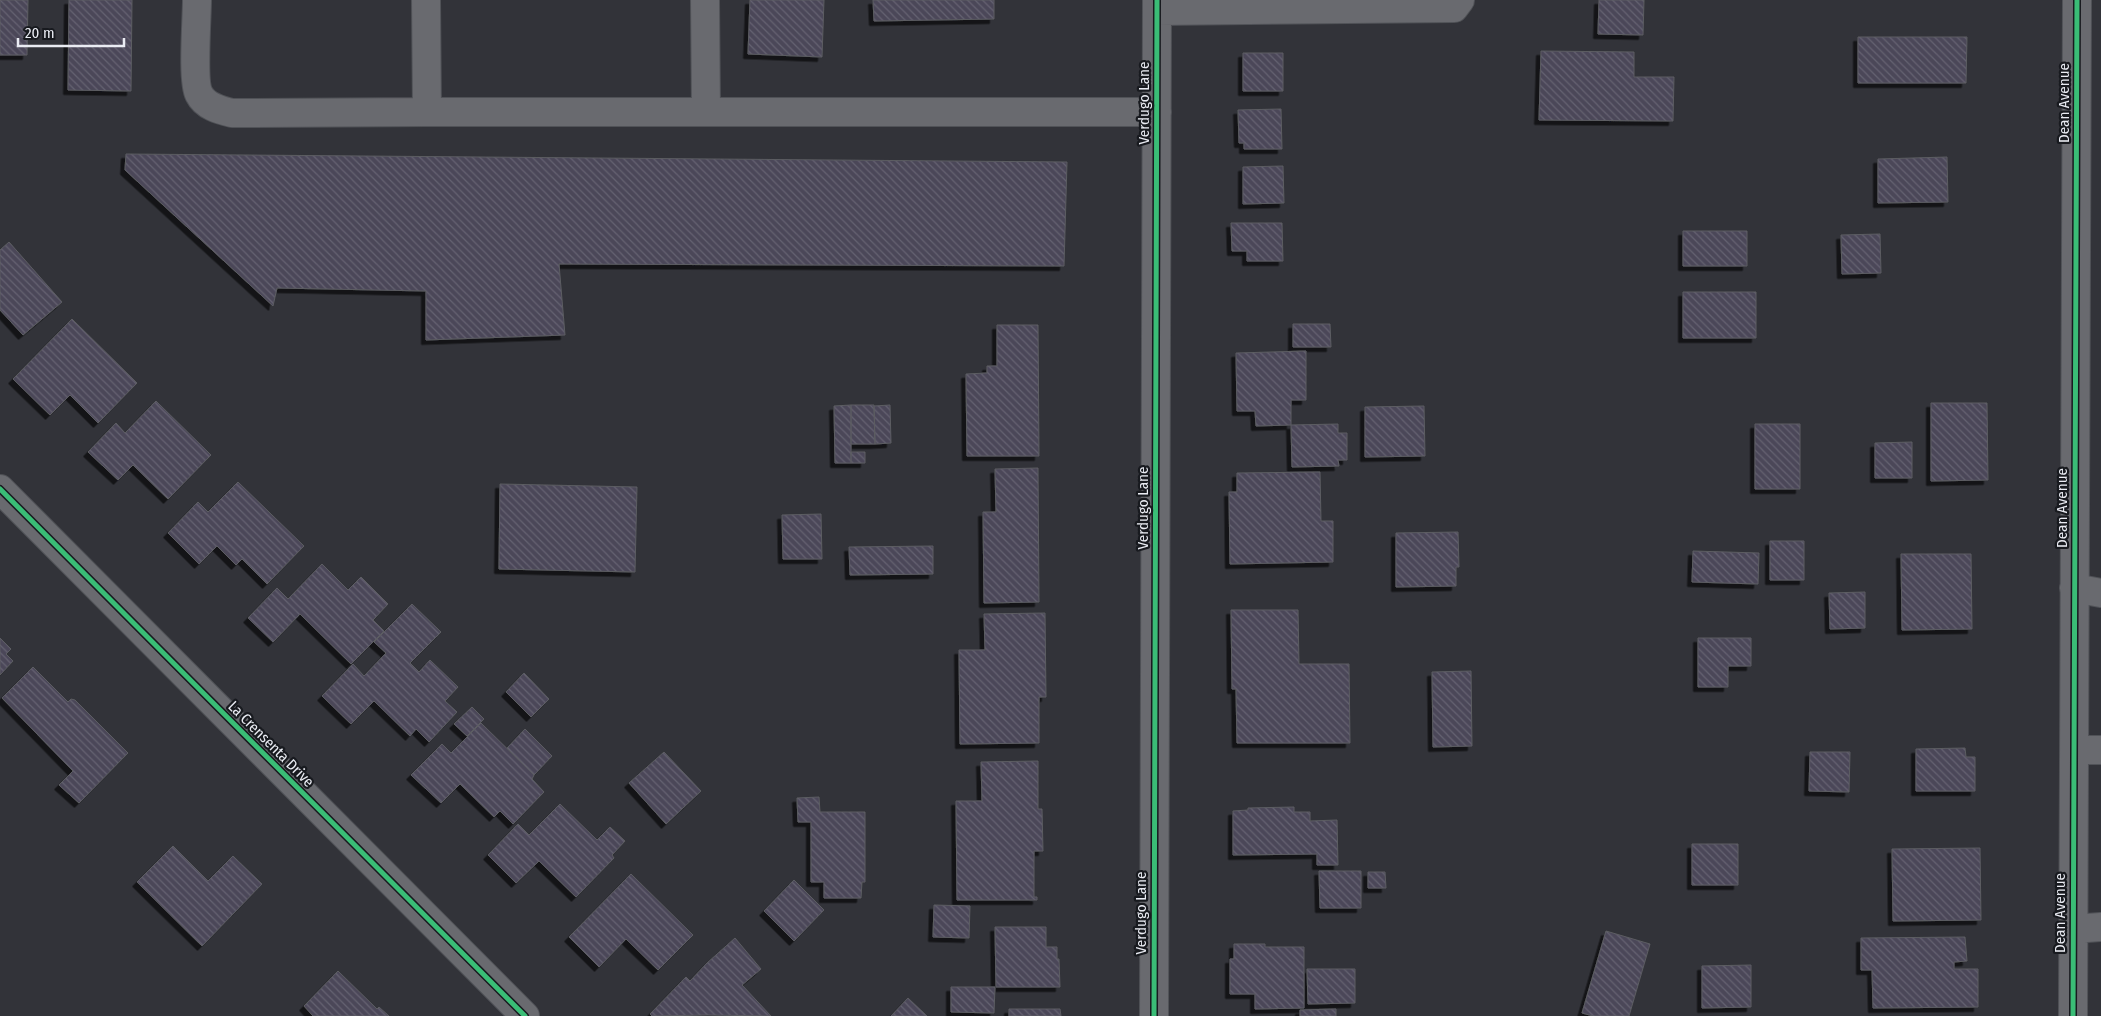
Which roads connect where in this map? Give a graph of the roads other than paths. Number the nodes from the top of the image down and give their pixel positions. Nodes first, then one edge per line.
1 (197, 0) edge
2 (426, 0) edge
3 (705, 0) edge
4 (2076, 0) edge
5 (1372, 4) edge
6 (1457, 4) edge
7 (1157, 5) edge
8 (427, 112) junction
9 (706, 112) junction
10 (1156, 112) junction
11 (0, 489) edge
12 (2074, 588) junction
13 (2101, 593) edge
14 (2074, 750) junction
15 (2101, 750) edge
16 (2101, 927) edge
17 (2073, 929) junction
18 (525, 1016) edge
19 (1154, 1016) edge
20 (2072, 1016) edge

1 - 8 street
2 - 8 street
3 - 9 street
4 - 12 street, Dean Avenue
5 - 6 street
5 - 7 street
7 - 10 street, Verdugo Lane
8 - 9 street
9 - 10 street
10 - 19 street, Verdugo Lane
11 - 18 street, La Crensenta Drive
12 - 13 street
12 - 14 street, Dean Avenue
14 - 15 street
14 - 17 street, Dean Avenue
16 - 17 street
17 - 20 street, Dean Avenue

